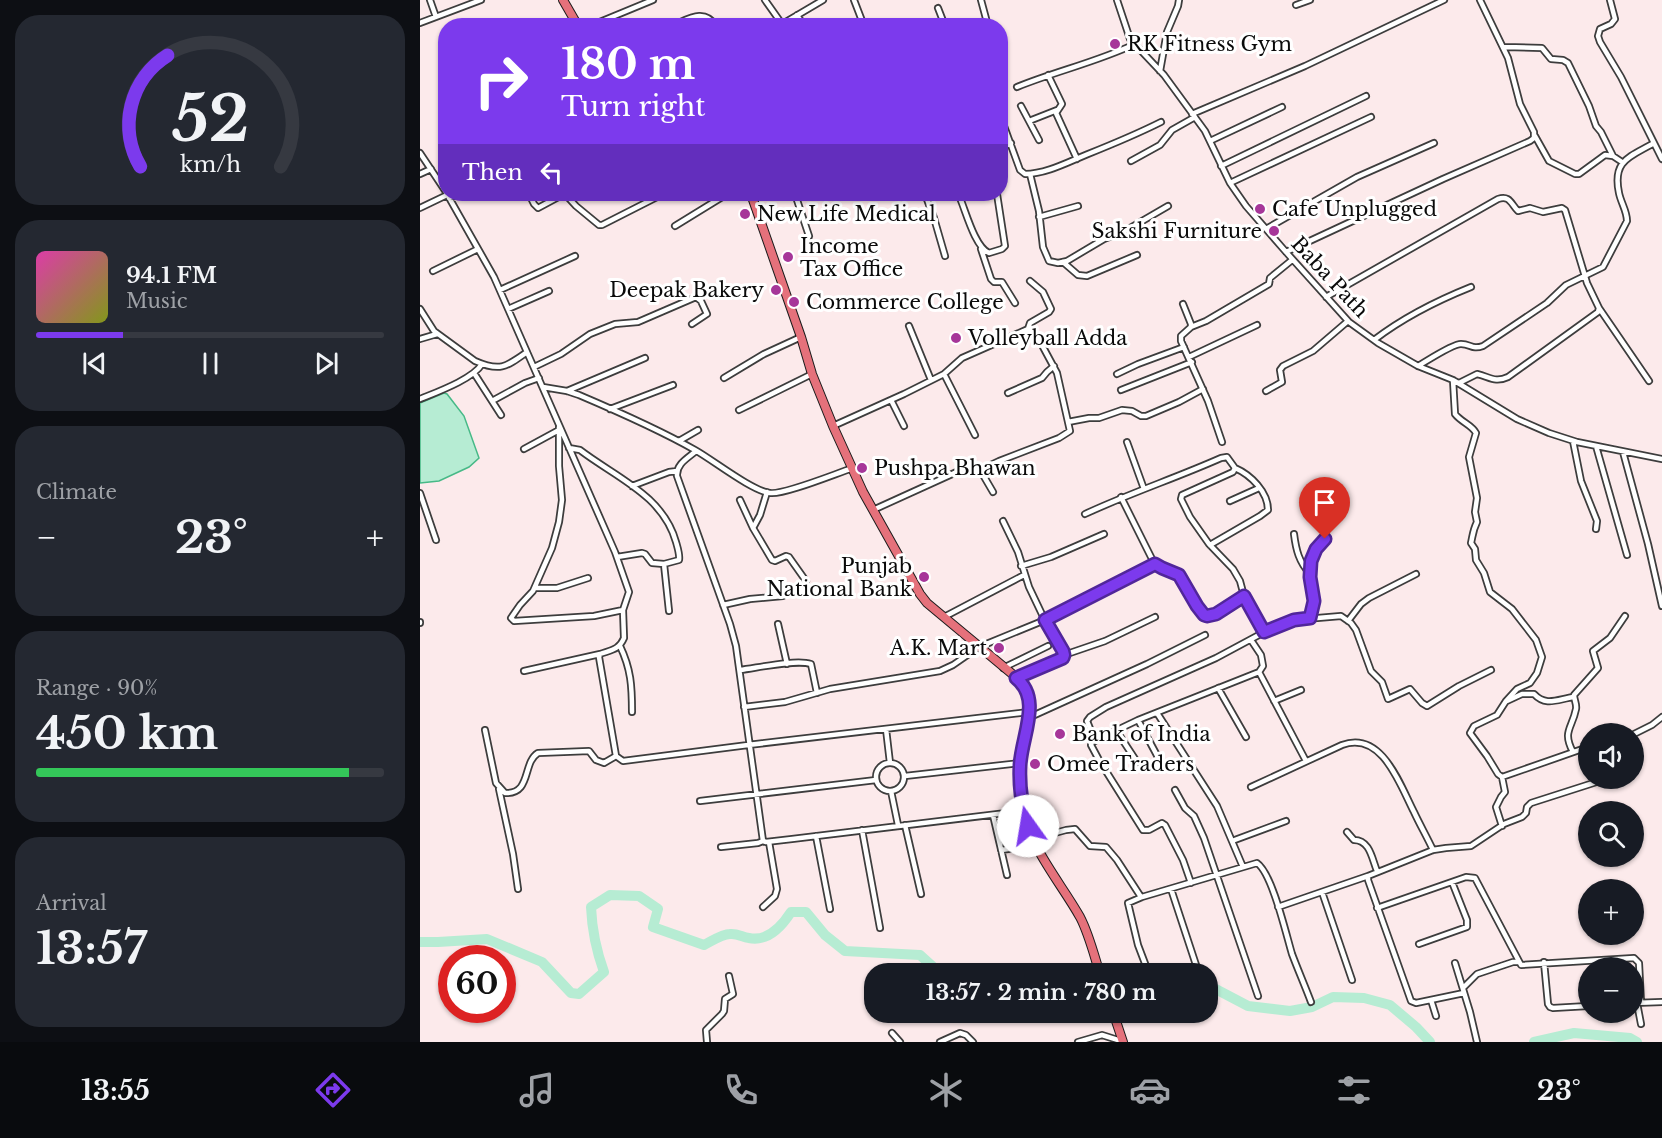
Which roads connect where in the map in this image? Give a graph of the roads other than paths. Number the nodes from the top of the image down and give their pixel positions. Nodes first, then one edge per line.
1 (430, 0) edge
2 (481, 0) edge
3 (563, 0) edge
4 (653, 0) edge
5 (765, 0) edge
6 (823, 0) edge
7 (855, 0) edge
8 (981, 0) edge
9 (1117, 0) edge
10 (1179, 0) edge
11 (1310, 0) edge
12 (1444, 0) edge
13 (1480, 0) edge
14 (1610, 0) edge
15 (1296, 5) dead end
16 (938, 8) dead end
17 (797, 15) junction
18 (436, 17) junction
19 (573, 18) edge
20 (610, 18) edge
21 (691, 18) edge
22 (710, 18) edge
23 (776, 18) edge
24 (792, 18) edge
25 (799, 18) edge
26 (861, 18) edge
27 (942, 18) edge
28 (986, 18) edge
29 (420, 23) edge
30 (1135, 44) junction
31 (1504, 47) junction
32 (1160, 70) junction
33 (1048, 75) junction
34 (1017, 87) dead end
35 (1366, 96) dead end
36 (1021, 106) dead end
37 (1282, 106) dead end
38 (1059, 109) junction
39 (1194, 116) junction
40 (1371, 117) dead end
41 (1029, 121) junction
42 (1161, 122) dead end
43 (1008, 136) edge
44 (1535, 136) junction
45 (1039, 140) dead end
46 (1210, 141) junction
47 (1011, 143) junction
48 (1434, 143) dead end
49 (1654, 143) junction
50 (1008, 145) edge
51 (420, 153) edge
52 (1613, 156) junction
53 (1077, 159) junction
54 (1662, 159) edge
55 (1131, 160) dead end
56 (1622, 162) junction
57 (1221, 166) junction
58 (431, 169) junction
59 (420, 174) edge
60 (1030, 174) junction
61 (438, 180) edge
62 (1230, 183) junction
63 (438, 199) edge
64 (450, 201) edge
65 (532, 201) edge
66 (551, 201) edge
67 (571, 201) edge
68 (649, 201) edge
69 (716, 201) edge
70 (753, 201) edge
71 (797, 201) edge
72 (928, 201) edge
73 (961, 201) edge
74 (998, 201) edge
75 (1078, 206) dead end
76 (1168, 206) dead end
77 (420, 208) edge
78 (1039, 217) junction
79 (675, 226) dead end
80 (1266, 230) junction
81 (809, 236) dead end
82 (980, 246) junction
83 (478, 249) junction
84 (1286, 252) junction
85 (1137, 255) dead end
86 (575, 256) dead end
87 (945, 256) dead end
88 (1293, 260) junction
89 (1063, 262) junction
90 (433, 271) dead end
91 (1585, 276) junction
92 (1030, 281) dead end
93 (1472, 287) dead end
94 (500, 290) junction
95 (549, 291) dead end
96 (1326, 297) junction
97 (1015, 303) dead end
98 (1183, 304) dead end
99 (1599, 308) junction
100 (420, 309) edge
101 (508, 309) junction
102 (1348, 321) junction
103 (692, 324) dead end
104 (1257, 325) dead end
105 (909, 326) dead end
106 (1191, 327) junction
107 (1028, 329) junction
108 (437, 334) junction
109 (801, 337) junction
110 (420, 339) edge
111 (1374, 340) junction
112 (1184, 347) junction
113 (527, 352) junction
114 (645, 358) dead end
115 (1190, 360) junction
116 (482, 364) junction
117 (1054, 366) junction
118 (1418, 366) junction
119 (534, 367) junction
120 (474, 372) junction
121 (812, 374) junction
122 (944, 374) junction
123 (1117, 374) dead end
124 (539, 378) junction
125 (724, 378) dead end
126 (931, 380) junction
127 (1453, 380) junction
128 (1649, 381) dead end
129 (1459, 383) junction
130 (673, 385) dead end
131 (543, 387) junction
132 (1203, 389) junction
133 (1120, 390) dead end
134 (567, 392) junction
135 (1266, 392) dead end
136 (1008, 393) dead end
137 (420, 399) edge
138 (891, 400) junction
139 (492, 401) junction
140 (610, 408) junction
141 (739, 410) dead end
142 (501, 415) dead end
143 (1068, 422) junction
144 (559, 424) junction
145 (833, 426) junction
146 (904, 426) dead end
147 (559, 430) junction
148 (698, 430) dead end
149 (975, 435) dead end
150 (679, 441) junction
151 (1573, 441) junction
152 (1127, 442) dead end
153 (1222, 442) dead end
154 (1596, 446) junction
155 (569, 448) junction
156 (524, 449) dead end
157 (696, 451) junction
158 (1623, 452) junction
159 (1662, 459) edge
160 (853, 468) junction
161 (1235, 468) junction
162 (980, 470) junction
163 (677, 471) junction
164 (632, 486) junction
165 (1259, 488) junction
166 (1144, 489) junction
167 (768, 492) junction
168 (993, 492) dead end
169 (420, 493) edge
170 (1121, 497) junction
171 (740, 500) dead end
172 (1230, 501) dead end
173 (873, 510) junction
174 (1085, 514) dead end
175 (1003, 521) dead end
176 (753, 528) junction
177 (1596, 529) dead end
178 (1104, 534) dead end
179 (1294, 534) dead end
180 (1325, 539) dead end
181 (436, 540) dead end
182 (1210, 545) junction
183 (1627, 555) dead end
184 (617, 557) junction
185 (664, 564) junction
186 (1155, 564) junction
187 (1021, 566) junction
188 (1310, 574) junction
189 (1416, 574) dead end
190 (1024, 575) junction
191 (588, 578) dead end
192 (806, 581) dead end
193 (535, 588) junction
194 (783, 596) dead end
195 (1244, 596) junction
196 (723, 605) junction
197 (1662, 606) edge
198 (623, 610) junction
199 (669, 611) dead end
200 (1625, 616) dead end
201 (944, 617) junction
202 (1155, 618) dead end
203 (1310, 618) junction
204 (1045, 620) junction
205 (1348, 621) junction
206 (778, 624) dead end
207 (1264, 632) junction
208 (1205, 635) dead end
209 (1251, 640) junction
210 (620, 646) junction
211 (1048, 646) dead end
212 (979, 647) junction
213 (600, 654) junction
214 (1064, 655) junction
215 (787, 664) junction
216 (1003, 668) junction
217 (740, 670) junction
218 (1491, 670) dead end
219 (524, 671) dead end
220 (1259, 672) junction
221 (1016, 678) junction
222 (1218, 688) junction
223 (1301, 690) dead end
224 (818, 693) junction
225 (1574, 697) junction
226 (1274, 701) junction
227 (1505, 702) junction
228 (744, 707) junction
229 (632, 712) dead end
230 (1157, 712) junction
231 (1029, 715) junction
232 (1662, 717) edge
233 (1138, 720) junction
234 (886, 729) junction
235 (1644, 729) edge
236 (485, 730) dead end
237 (1116, 730) junction
238 (1246, 738) dead end
239 (1095, 741) junction
240 (748, 745) junction
241 (1578, 751) edge
242 (1574, 752) junction
243 (616, 756) junction
244 (1160, 761) dead end
245 (1306, 761) junction
246 (1137, 762) dead end
247 (890, 763) junction
248 (1020, 763) junction
249 (904, 776) junction
250 (1502, 777) junction
251 (876, 780) junction
252 (1251, 787) dead end
253 (498, 788) junction
254 (1578, 788) edge
255 (1175, 790) dead end
256 (891, 791) junction
257 (756, 795) junction
258 (700, 801) dead end
259 (1023, 811) junction
260 (993, 814) junction
261 (1286, 821) dead end
262 (897, 825) junction
263 (905, 825) junction
264 (1502, 826) junction
265 (862, 830) junction
266 (1347, 832) dead end
267 (816, 836) junction
268 (763, 841) junction
269 (1232, 841) junction
270 (769, 842) junction
271 (1035, 842) junction
272 (720, 847) dead end
273 (1001, 850) junction
274 (1433, 850) junction
275 (1243, 867) junction
276 (1377, 871) junction
277 (1007, 875) dead end
278 (1218, 875) junction
279 (1368, 876) junction
280 (1452, 882) junction
281 (1191, 883) junction
282 (518, 889) dead end
283 (1171, 889) junction
284 (1322, 892) junction
285 (921, 894) dead end
286 (1141, 897) junction
287 (763, 907) dead end
288 (1278, 907) junction
289 (1377, 908) junction
290 (830, 909) dead end
291 (880, 928) dead end
292 (1419, 944) dead end
293 (1578, 960) edge
294 (1518, 962) junction
295 (1544, 962) junction
296 (1096, 963) edge
297 (1145, 963) edge
298 (1195, 963) edge
299 (1455, 963) dead end
300 (729, 976) dead end
301 (1352, 980) dead end
302 (1464, 991) junction
303 (1258, 996) dead end
304 (1431, 1000) junction
305 (1311, 1002) dead end
306 (1662, 1002) edge
307 (1644, 1003) edge
308 (1578, 1006) edge
309 (1436, 1016) dead end
310 (1116, 1023) edge
311 (892, 1033) dead end
312 (707, 1042) edge
313 (900, 1042) edge
314 (940, 1042) edge
315 (973, 1042) edge
316 (1078, 1042) edge
317 (1123, 1042) edge
318 (1477, 1042) edge

1 - 18 street
2 - 18 street
3 - 19 main road
4 - 20 street
5 - 23 street
6 - 17 street
7 - 26 street
8 - 28 street
9 - 30 street, Baba Path
10 - 32 street
11 - 15 street
12 - 39 street
13 - 31 street
14 - 49 street
16 - 27 street
17 - 24 street
17 - 25 street
18 - 29 street
21 - 22 street
30 - 32 street, Baba Path
30 - 33 street
31 - 44 street
31 - 52 street
32 - 39 street, Baba Path
33 - 34 street
33 - 38 street
35 - 57 street
36 - 41 street
37 - 46 street
38 - 41 street
38 - 53 street
39 - 46 street, Baba Path
39 - 55 street
40 - 62 street
41 - 45 street
42 - 53 street
43 - 47 street
44 - 52 street
44 - 84 street
46 - 57 street, Baba Path
47 - 50 street
47 - 60 street
48 - 80 street
49 - 54 street
49 - 56 street
51 - 58 street
52 - 56 street
53 - 60 street
56 - 91 street
57 - 62 street, Baba Path
58 - 59 street
58 - 61 street
60 - 78 street
62 - 80 street, Baba Path
63 - 77 street
64 - 83 street
65 - 66 street
67 - 68 street
69 - 79 street
70 - 109 main road
71 - 81 street
72 - 87 street
73 - 82 street
74 - 82 street
75 - 78 street
76 - 89 street
78 - 89 street
80 - 84 street, Baba Path
82 - 97 street
83 - 90 street
83 - 94 street
84 - 88 street, Baba Path
85 - 89 street
86 - 94 street
88 - 96 street, Baba Path
88 - 106 street
91 - 96 street
91 - 99 street
91 - 118 street
92 - 107 street
93 - 111 street
94 - 101 street
95 - 101 street
96 - 102 street, Baba Path
98 - 106 street
99 - 128 street
99 - 129 street
100 - 108 street
101 - 113 street
102 - 111 street, Baba Path
102 - 135 street
103 - 119 street
104 - 115 street
105 - 126 street
106 - 112 street
107 - 117 street
107 - 122 street
108 - 110 street
108 - 116 street
109 - 121 main road
109 - 125 street
111 - 118 street, Baba Path
112 - 115 street
112 - 123 street
113 - 116 street
113 - 119 street
114 - 134 street
115 - 132 street
115 - 133 street
116 - 120 street
117 - 136 street
117 - 143 street
118 - 127 street, Baba Path
119 - 124 street
120 - 137 street
120 - 139 street
121 - 141 street
121 - 145 main road
122 - 126 street
122 - 149 street
124 - 131 street
124 - 139 street
126 - 138 street
127 - 129 street, Baba Path
127 - 227 street
129 - 151 street, Baba Path
130 - 140 street
131 - 134 street
131 - 144 street
132 - 143 street
132 - 153 street
134 - 140 street
138 - 145 street
138 - 146 street
139 - 142 street
140 - 150 street
143 - 162 street
144 - 147 street
144 - 155 street
145 - 160 main road
147 - 156 street
147 - 193 street
148 - 150 street
150 - 157 street
151 - 154 street, Baba Path
151 - 177 street
152 - 166 street
154 - 158 street, Baba Path
154 - 183 street
155 - 164 street
155 - 184 street
157 - 163 street
157 - 167 street
158 - 159 street, Baba Path
158 - 197 street
160 - 167 street
160 - 173 main road
161 - 165 street
161 - 166 street
161 - 182 street
162 - 168 street
162 - 173 street
163 - 164 street
163 - 196 street
164 - 185 street
165 - 172 street
165 - 182 street
166 - 170 street
167 - 176 street
169 - 181 street
170 - 174 street
170 - 186 street
171 - 176 street
173 - 201 main road
175 - 187 street
176 - 192 street
178 - 187 street
179 - 188 street
180 - 188 street
182 - 195 street
184 - 185 street
184 - 198 street
185 - 199 street
186 - 195 street
186 - 204 street
187 - 190 street
188 - 203 street
189 - 205 street
190 - 201 street
190 - 204 street
191 - 193 street
193 - 198 street
194 - 196 street
195 - 207 street
196 - 217 street
198 - 210 street
200 - 225 street
201 - 212 main road
202 - 214 street
203 - 205 street
203 - 207 street
204 - 212 street
204 - 214 street
205 - 218 street
206 - 215 street
207 - 209 street
208 - 231 street
209 - 220 street
209 - 239 street
210 - 213 street
210 - 229 street
211 - 216 street
212 - 216 main road
212 - 224 street
213 - 219 street
213 - 243 street
214 - 221 street
215 - 217 street
215 - 224 street
216 - 221 main road
217 - 228 street
220 - 222 street
220 - 226 street
221 - 231 main road
222 - 230 street
222 - 238 street
223 - 226 street
224 - 228 street
225 - 227 street
225 - 242 street
226 - 245 street
227 - 250 street
228 - 240 street
230 - 233 street
230 - 269 street
231 - 234 street
231 - 248 main road
232 - 235 street
233 - 237 street
233 - 244 street
234 - 240 street
234 - 247 street
236 - 253 street
237 - 239 street
237 - 246 street
239 - 281 street
240 - 243 street
240 - 257 street
241 - 242 street
242 - 250 street
243 - 253 street
245 - 252 street
245 - 274 street
247 - 249 street
247 - 251 street
248 - 249 street
248 - 259 main road
249 - 256 street
250 - 264 street
251 - 256 street
251 - 257 street
253 - 282 street
254 - 264 street
255 - 278 street
256 - 262 street
257 - 258 street
257 - 268 street
259 - 260 street
259 - 271 main road
260 - 263 street
260 - 273 street
261 - 269 street
262 - 263 street
262 - 265 street
263 - 285 street
264 - 274 street
265 - 267 street
265 - 291 street
266 - 276 street
267 - 270 street
267 - 290 street
268 - 270 street
268 - 272 street
269 - 275 street
270 - 287 street
271 - 273 street
271 - 286 street
271 - 296 main road
273 - 277 street
274 - 276 street
275 - 278 street
275 - 288 street
276 - 279 street
278 - 281 street
278 - 303 street
279 - 284 street
279 - 289 street
280 - 289 street
280 - 292 street
280 - 294 street
281 - 283 street
283 - 286 street
283 - 298 street
284 - 288 street
284 - 301 street
286 - 297 street
288 - 305 street
289 - 304 street
293 - 295 street
294 - 295 street
294 - 302 street
295 - 308 street
299 - 302 street
300 - 312 street
302 - 304 street
302 - 318 street
304 - 309 street
306 - 307 street
310 - 317 main road
311 - 313 street
314 - 315 street
316 - 317 street

